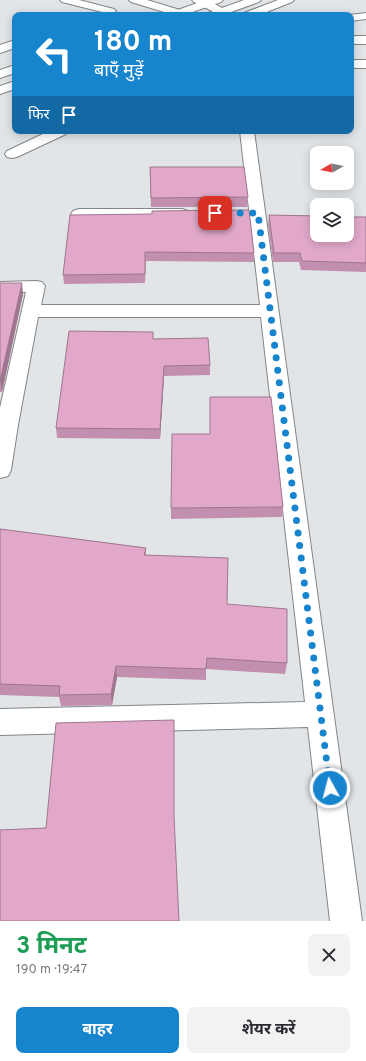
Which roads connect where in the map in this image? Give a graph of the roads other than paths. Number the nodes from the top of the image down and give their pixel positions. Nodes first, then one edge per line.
1 (66, 0) edge
2 (137, 0) edge
3 (216, 0) edge
4 (255, 0) edge
5 (288, 0) edge
6 (201, 2) edge
7 (110, 11) junction
8 (107, 12) edge
9 (174, 12) edge
10 (184, 12) edge
11 (215, 12) edge
12 (223, 12) edge
13 (256, 12) edge
14 (366, 16) edge
15 (354, 18) edge
16 (354, 40) edge
17 (366, 40) edge
18 (12, 45) edge
19 (0, 49) edge
20 (354, 64) edge
21 (366, 64) edge
22 (12, 70) edge
23 (0, 74) edge
24 (12, 86) edge
25 (0, 90) edge
26 (55, 134) edge
27 (247, 134) edge
28 (12, 154) dead end
29 (79, 214) edge
30 (194, 214) edge
31 (0, 287) edge
32 (30, 311) junction
33 (270, 311) junction
34 (0, 470) edge
35 (320, 714) junction
36 (0, 722) edge
37 (346, 921) edge

1 - 7 main road
2 - 7 main road
2 - 9 main road
3 - 6 main road
4 - 12 main road
5 - 13 main road
6 - 10 main road
6 - 11 main road
7 - 8 main road
14 - 15 main road
16 - 17 main road
18 - 19 main road
20 - 21 main road
22 - 23 main road
24 - 25 main road
26 - 28 main road
27 - 33 main road
29 - 30 main road
31 - 32 main road
32 - 33 main road
32 - 34 main road
33 - 35 main road
35 - 36 main road
35 - 37 main road

